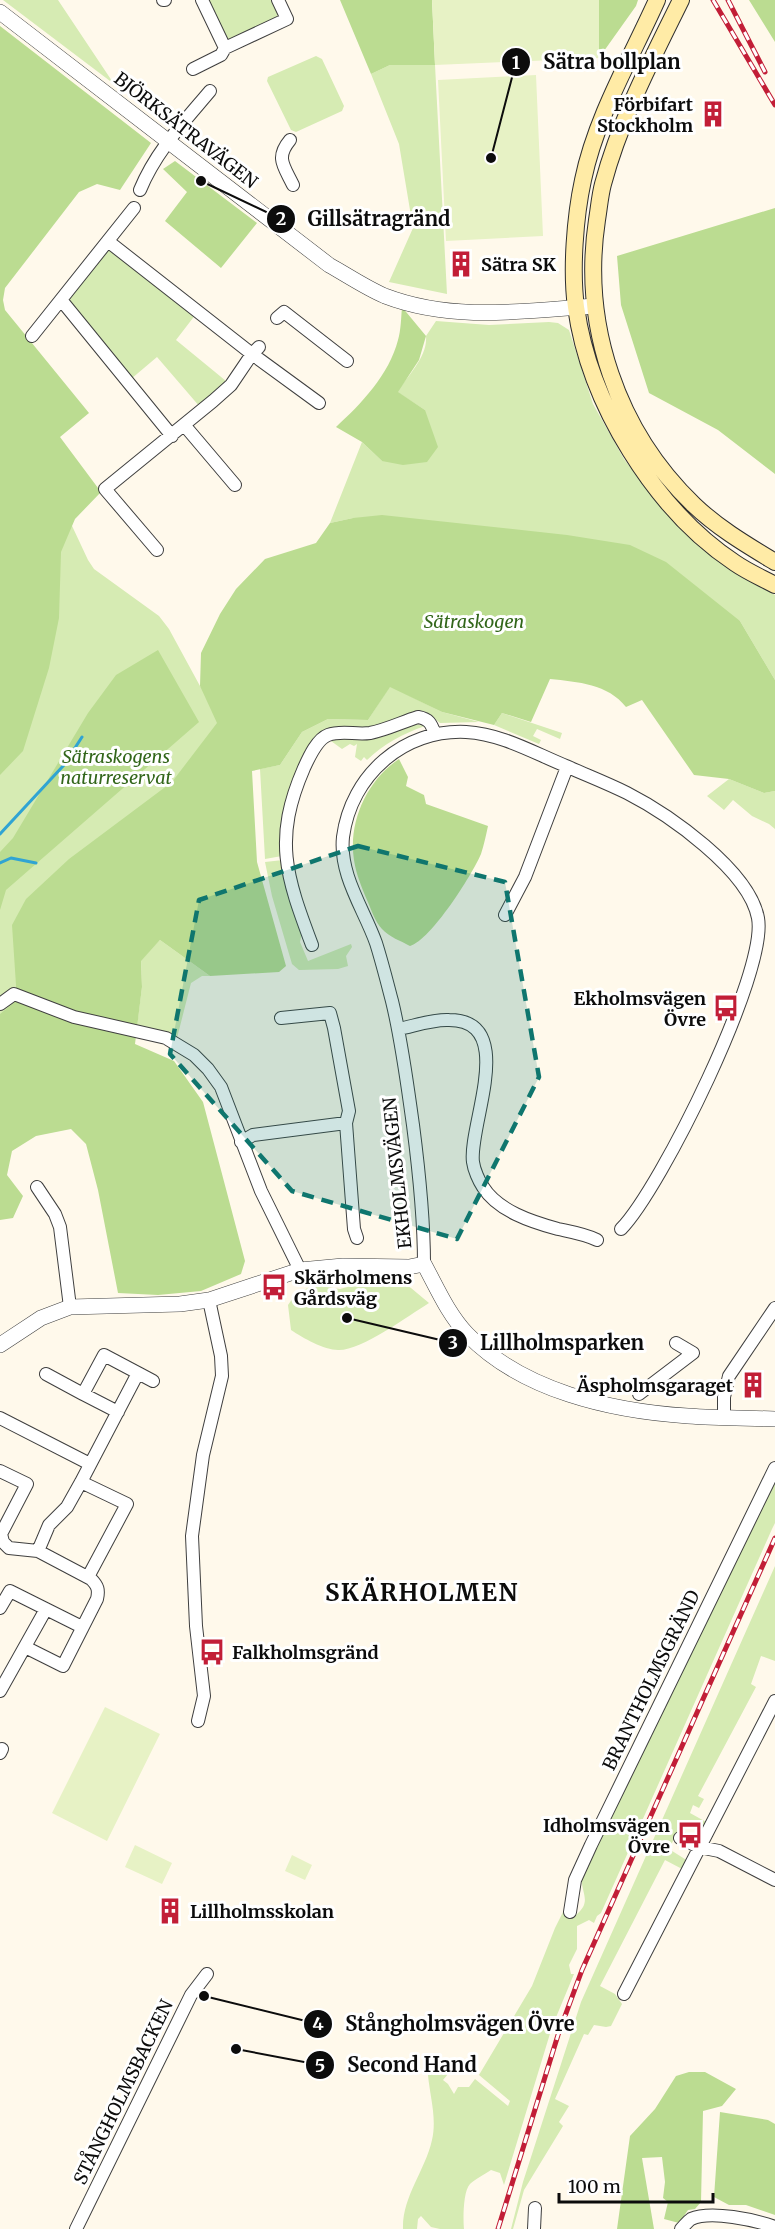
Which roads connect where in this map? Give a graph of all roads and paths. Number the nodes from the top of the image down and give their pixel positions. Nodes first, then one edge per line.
1 (202, 0) edge
2 (278, 0) edge
3 (657, 0) edge
4 (681, 0) edge
5 (0, 12) edge
6 (225, 48) junction
7 (193, 69) dead end
8 (210, 91) dead end
9 (290, 140) dead end
10 (168, 141) junction
11 (293, 185) dead end
12 (140, 190) dead end
13 (134, 208) dead end
14 (109, 242) junction
15 (62, 301) junction
16 (594, 306) junction
17 (576, 307) junction
18 (277, 318) dead end
19 (32, 336) dead end
20 (256, 351) junction
21 (347, 361) dead end
22 (319, 403) dead end
23 (185, 426) junction
24 (172, 436) junction
25 (235, 485) dead end
26 (157, 550) dead end
27 (775, 562) edge
28 (775, 585) edge
29 (435, 734) junction
30 (567, 767) junction
31 (505, 915) dead end
32 (312, 945) dead end
33 (0, 1004) edge
34 (281, 1018) dead end
35 (399, 1029) junction
36 (346, 1123) junction
37 (241, 1142) junction
38 (37, 1187) dead end
39 (621, 1229) dead end
40 (357, 1238) dead end
41 (597, 1240) dead end
42 (424, 1264) junction
43 (300, 1270) junction
44 (209, 1300) junction
45 (70, 1307) junction
46 (775, 1308) edge
47 (1, 1342) edge
48 (676, 1342) dead end
49 (138, 1373) junction
50 (46, 1374) dead end
51 (153, 1381) dead end
52 (83, 1394) junction
53 (639, 1394) dead end
54 (118, 1412) junction
55 (0, 1418) edge
56 (724, 1418) junction
57 (775, 1419) edge
58 (90, 1464) junction
59 (775, 1468) edge
60 (0, 1471) edge
61 (81, 1482) junction
62 (5, 1513) edge
63 (38, 1551) junction
64 (88, 1577) junction
65 (0, 1608) edge
66 (46, 1609) junction
67 (82, 1627) junction
68 (25, 1647) junction
69 (1, 1688) edge
70 (775, 1701) edge
71 (198, 1721) dead end
72 (680, 1838) dead end
73 (699, 1848) junction
74 (775, 1880) edge
75 (570, 1912) dead end
76 (207, 1974) dead end
77 (624, 1994) dead end
78 (534, 2208) dead end
79 (775, 2227) edge
80 (76, 2229) edge
81 (534, 2229) edge
82 (681, 2229) edge

1 - 6 street
2 - 6 street
3 - 17 main road
4 - 16 main road
5 - 10 street, BJÖRKSÄTRAVÄGEN
6 - 7 street
8 - 10 street
9 - 11 street
10 - 12 street
10 - 17 street, BJÖRKSÄTRAVÄGEN
13 - 14 street
14 - 15 street
14 - 20 street
15 - 19 street
15 - 24 street
16 - 17 street, BJÖRKSÄTRAVÄGEN
16 - 27 main road
17 - 28 main road
18 - 21 street
20 - 22 street
20 - 23 street
23 - 24 street
23 - 25 street
24 - 26 street
29 - 30 street, EKHOLMSVÄGEN
29 - 32 street
29 - 35 street, EKHOLMSVÄGEN
30 - 31 street
30 - 39 street, EKHOLMSVÄGEN
33 - 37 street
34 - 36 street
35 - 41 street
35 - 42 street, EKHOLMSVÄGEN
36 - 37 street
36 - 40 street
37 - 43 street
38 - 45 street
42 - 43 street
42 - 56 street, EKHOLMSVÄGEN
43 - 44 street
44 - 45 street
44 - 71 street
45 - 47 street
46 - 56 street
48 - 53 street
49 - 51 street
49 - 52 street
49 - 54 street
50 - 52 street
52 - 54 street
54 - 58 street
55 - 58 street
56 - 57 street, EKHOLMSVÄGEN
58 - 61 street
59 - 75 street, BRANTHOLMSGRÄND
60 - 62 street
61 - 63 street
61 - 64 street
62 - 63 street
63 - 64 street
64 - 67 street
65 - 66 street
66 - 67 street
66 - 68 street
67 - 68 street
68 - 69 street
70 - 73 street
72 - 73 street
73 - 74 street
73 - 77 street
76 - 80 street, STÅNGHOLMSBACKEN
78 - 81 street
79 - 82 street

